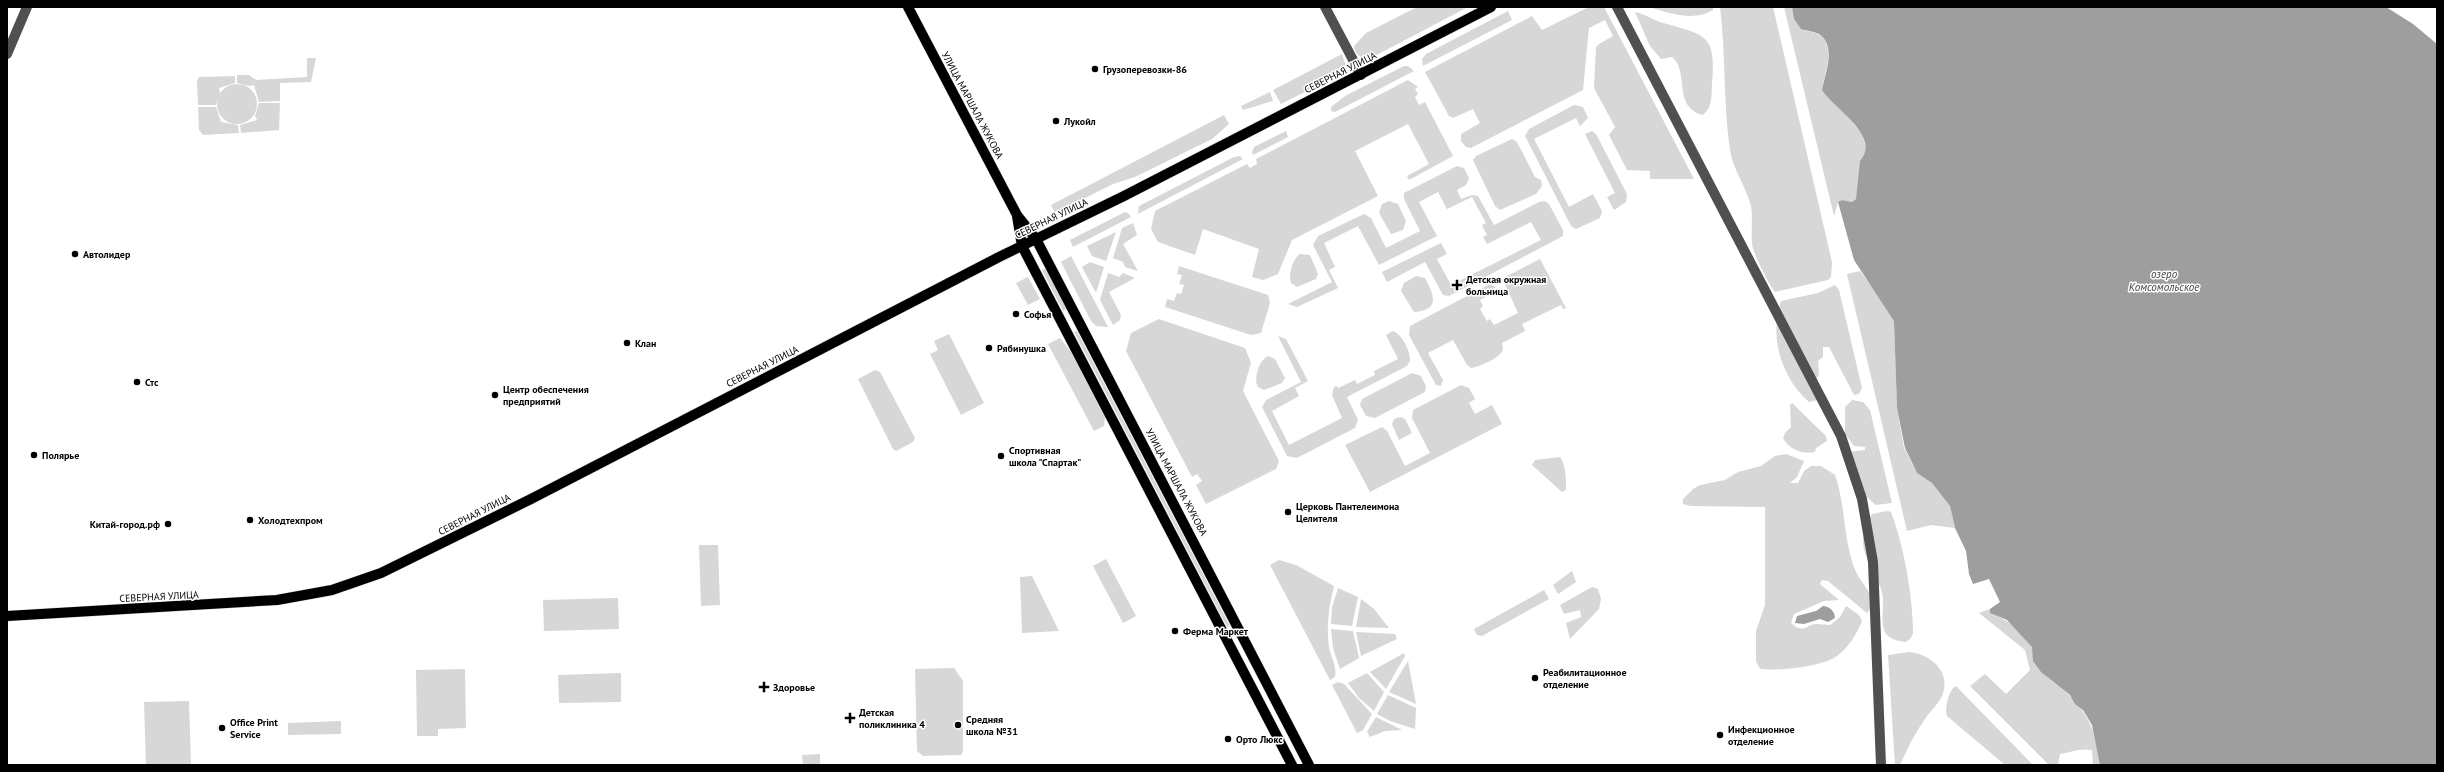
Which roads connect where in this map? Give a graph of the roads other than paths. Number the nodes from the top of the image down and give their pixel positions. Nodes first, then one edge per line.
1 (27, 7) edge
2 (908, 7) edge
3 (1325, 7) edge
4 (1491, 7) edge
5 (1617, 7) edge
6 (7, 54) edge
7 (1361, 75) junction
8 (1017, 215) junction
9 (1036, 239) junction
10 (1022, 246) junction
11 (1075, 315) junction
12 (1062, 322) junction
13 (7, 616) edge
14 (1292, 765) edge
15 (1309, 765) edge
16 (1880, 765) edge

1 - 6 street
2 - 8 main road, УЛИЦА МАРШАЛА ЖУКОВА
3 - 7 street
4 - 7 main road, СЕВЕРНАЯ УЛИЦА
5 - 16 street
7 - 9 main road, СЕВЕРНАЯ УЛИЦА
8 - 9 main road, УЛИЦА МАРШАЛА ЖУКОВА
8 - 10 main road, УЛИЦА МАРШАЛА ЖУКОВА
9 - 10 main road, СЕВЕРНАЯ УЛИЦА
9 - 11 main road, УЛИЦА МАРШАЛА ЖУКОВА
10 - 12 main road, УЛИЦА МАРШАЛА ЖУКОВА
10 - 13 main road, СЕВЕРНАЯ УЛИЦА
11 - 12 main road
11 - 15 main road, УЛИЦА МАРШАЛА ЖУКОВА
12 - 14 main road, УЛИЦА МАРШАЛА ЖУКОВА

